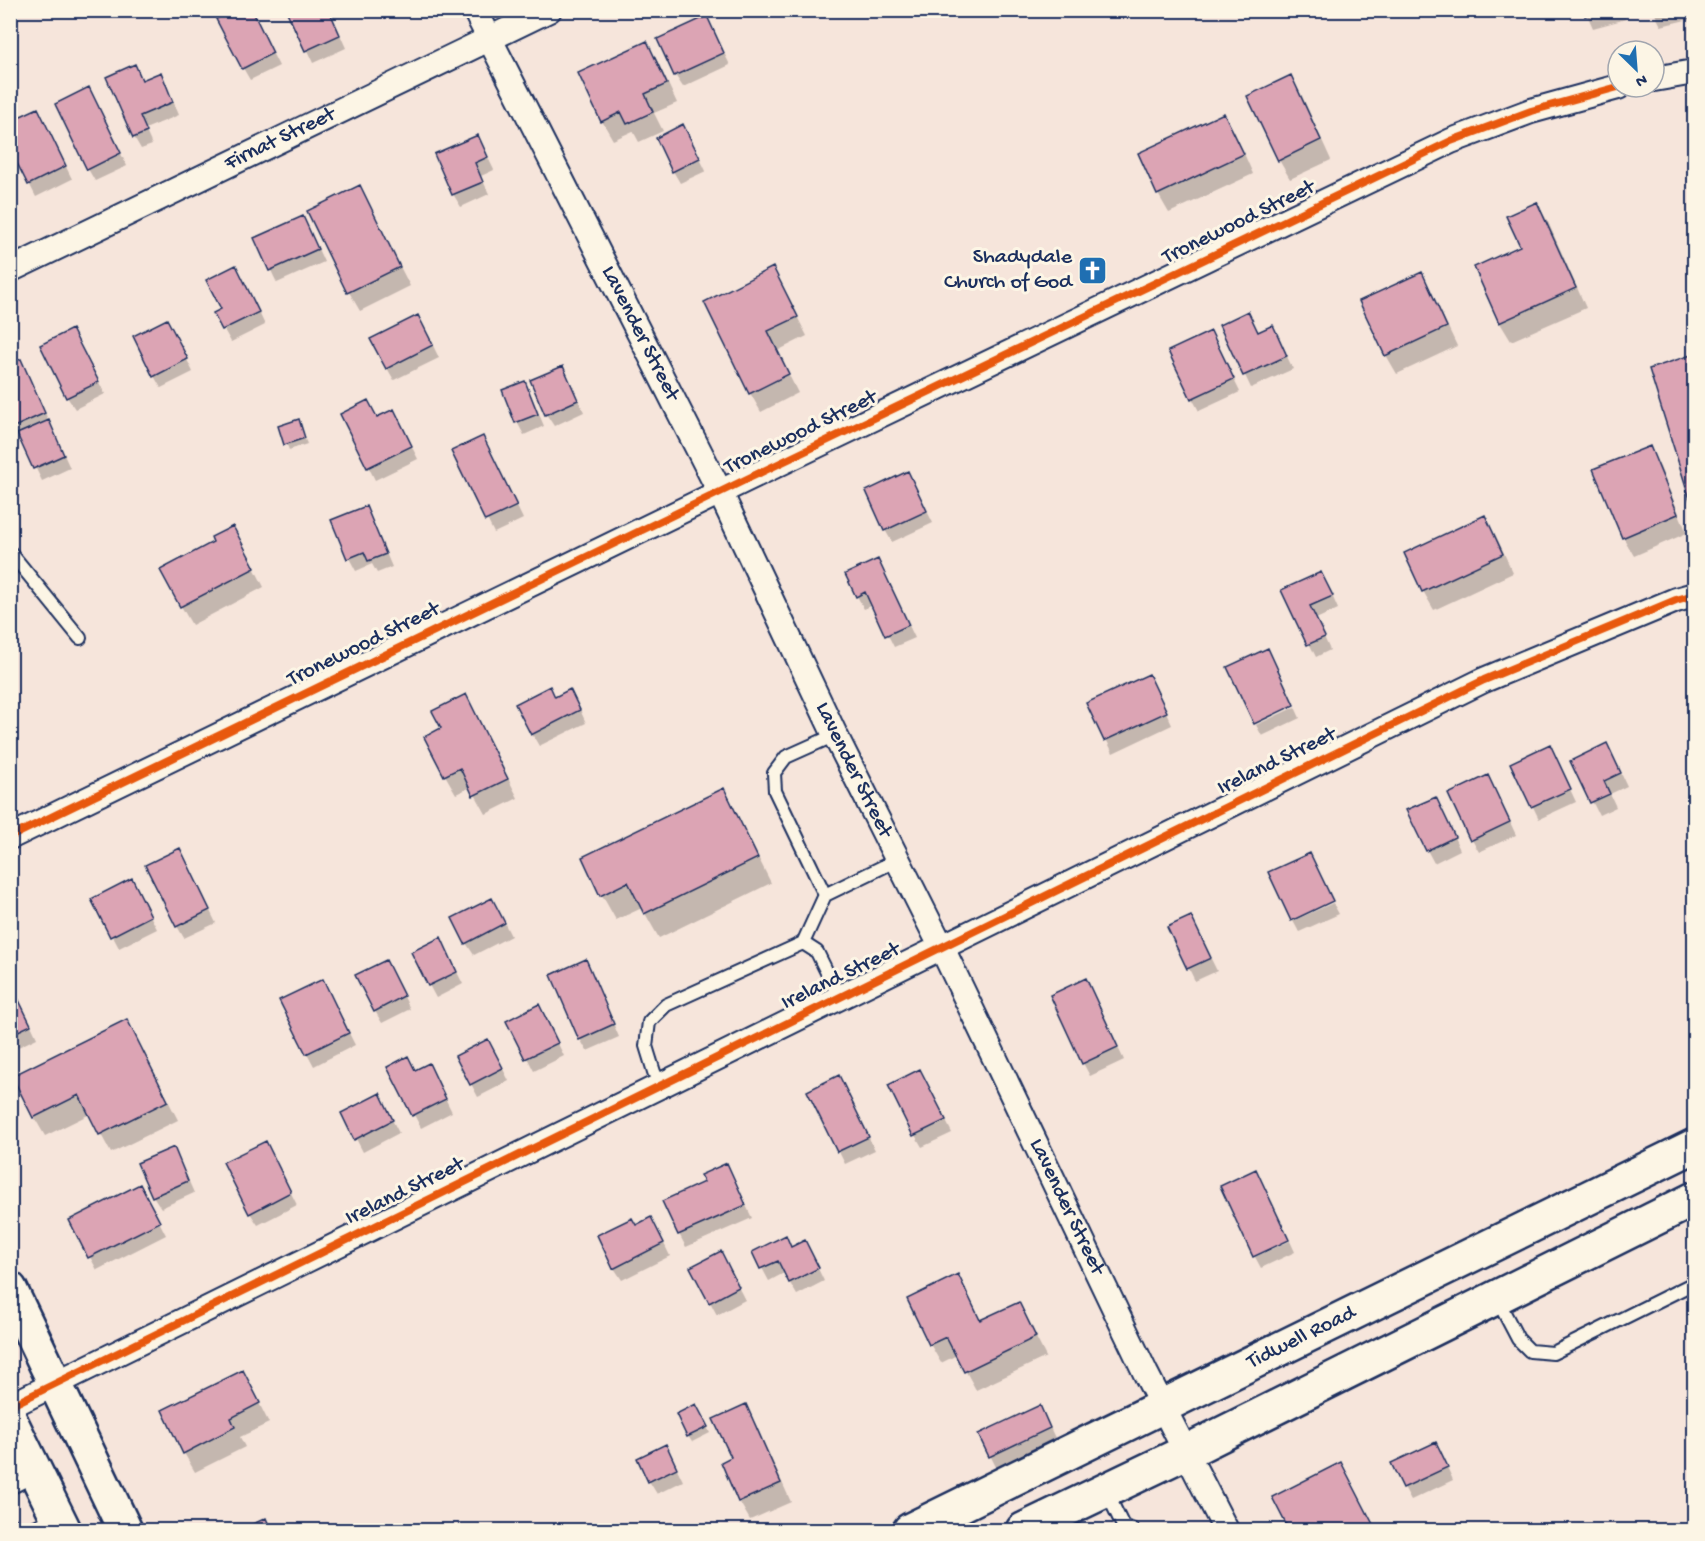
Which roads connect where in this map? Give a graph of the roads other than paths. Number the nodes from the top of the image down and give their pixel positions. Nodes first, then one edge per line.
1 (476, 10) edge
2 (549, 10) edge
3 (490, 40) junction
4 (1695, 72) edge
5 (1666, 77) edge
6 (1606, 90) edge
7 (10, 270) edge
8 (720, 492) junction
9 (10, 552) edge
10 (1695, 595) edge
11 (80, 638) dead end
12 (834, 735) junction
13 (10, 837) edge
14 (897, 861) junction
15 (825, 895) junction
16 (803, 943) junction
17 (942, 948) junction
18 (840, 999) junction
19 (661, 1086) junction
20 (1695, 1146) edge
21 (1695, 1199) edge
22 (1473, 1254) junction
23 (1695, 1283) edge
24 (10, 1289) edge
25 (1496, 1298) junction
26 (57, 1384) junction
27 (10, 1406) edge
28 (1162, 1406) junction
29 (10, 1420) edge
30 (1186, 1452) junction
31 (23, 1481) edge
32 (1106, 1491) junction
33 (10, 1523) edge
34 (50, 1526) edge
35 (15, 1530) edge
36 (125, 1530) edge
37 (910, 1530) edge
38 (1023, 1530) edge
39 (1133, 1530) edge
40 (1226, 1530) edge

1 - 3 street, Lavender Street
2 - 3 street, Firnat Street
3 - 7 street, Firnat Street
3 - 8 street, Lavender Street
4 - 5 street
6 - 8 street, Tronewood Street
8 - 12 street, Lavender Street
8 - 13 street, Tronewood Street
9 - 11 lane
10 - 17 street, Ireland Street
12 - 14 street, Lavender Street
12 - 15 lane
14 - 15 lane
14 - 17 street, Lavender Street
15 - 16 lane
16 - 18 lane
16 - 19 lane
17 - 18 street, Ireland Street
17 - 28 street, Lavender Street
18 - 19 street, Ireland Street
19 - 26 street, Ireland Street
20 - 22 main road, Tidwell Road
21 - 25 main road
22 - 25 main road
22 - 28 main road, Tidwell Road
23 - 25 lane
24 - 26 main road
25 - 30 main road
26 - 27 street, Ireland Street
26 - 36 main road
28 - 30 street, Lavender Street
28 - 37 main road, Tidwell Road
29 - 31 main road
30 - 32 main road
30 - 40 street, Lavender Street
31 - 34 main road
32 - 38 main road
32 - 39 lane
33 - 35 lane

